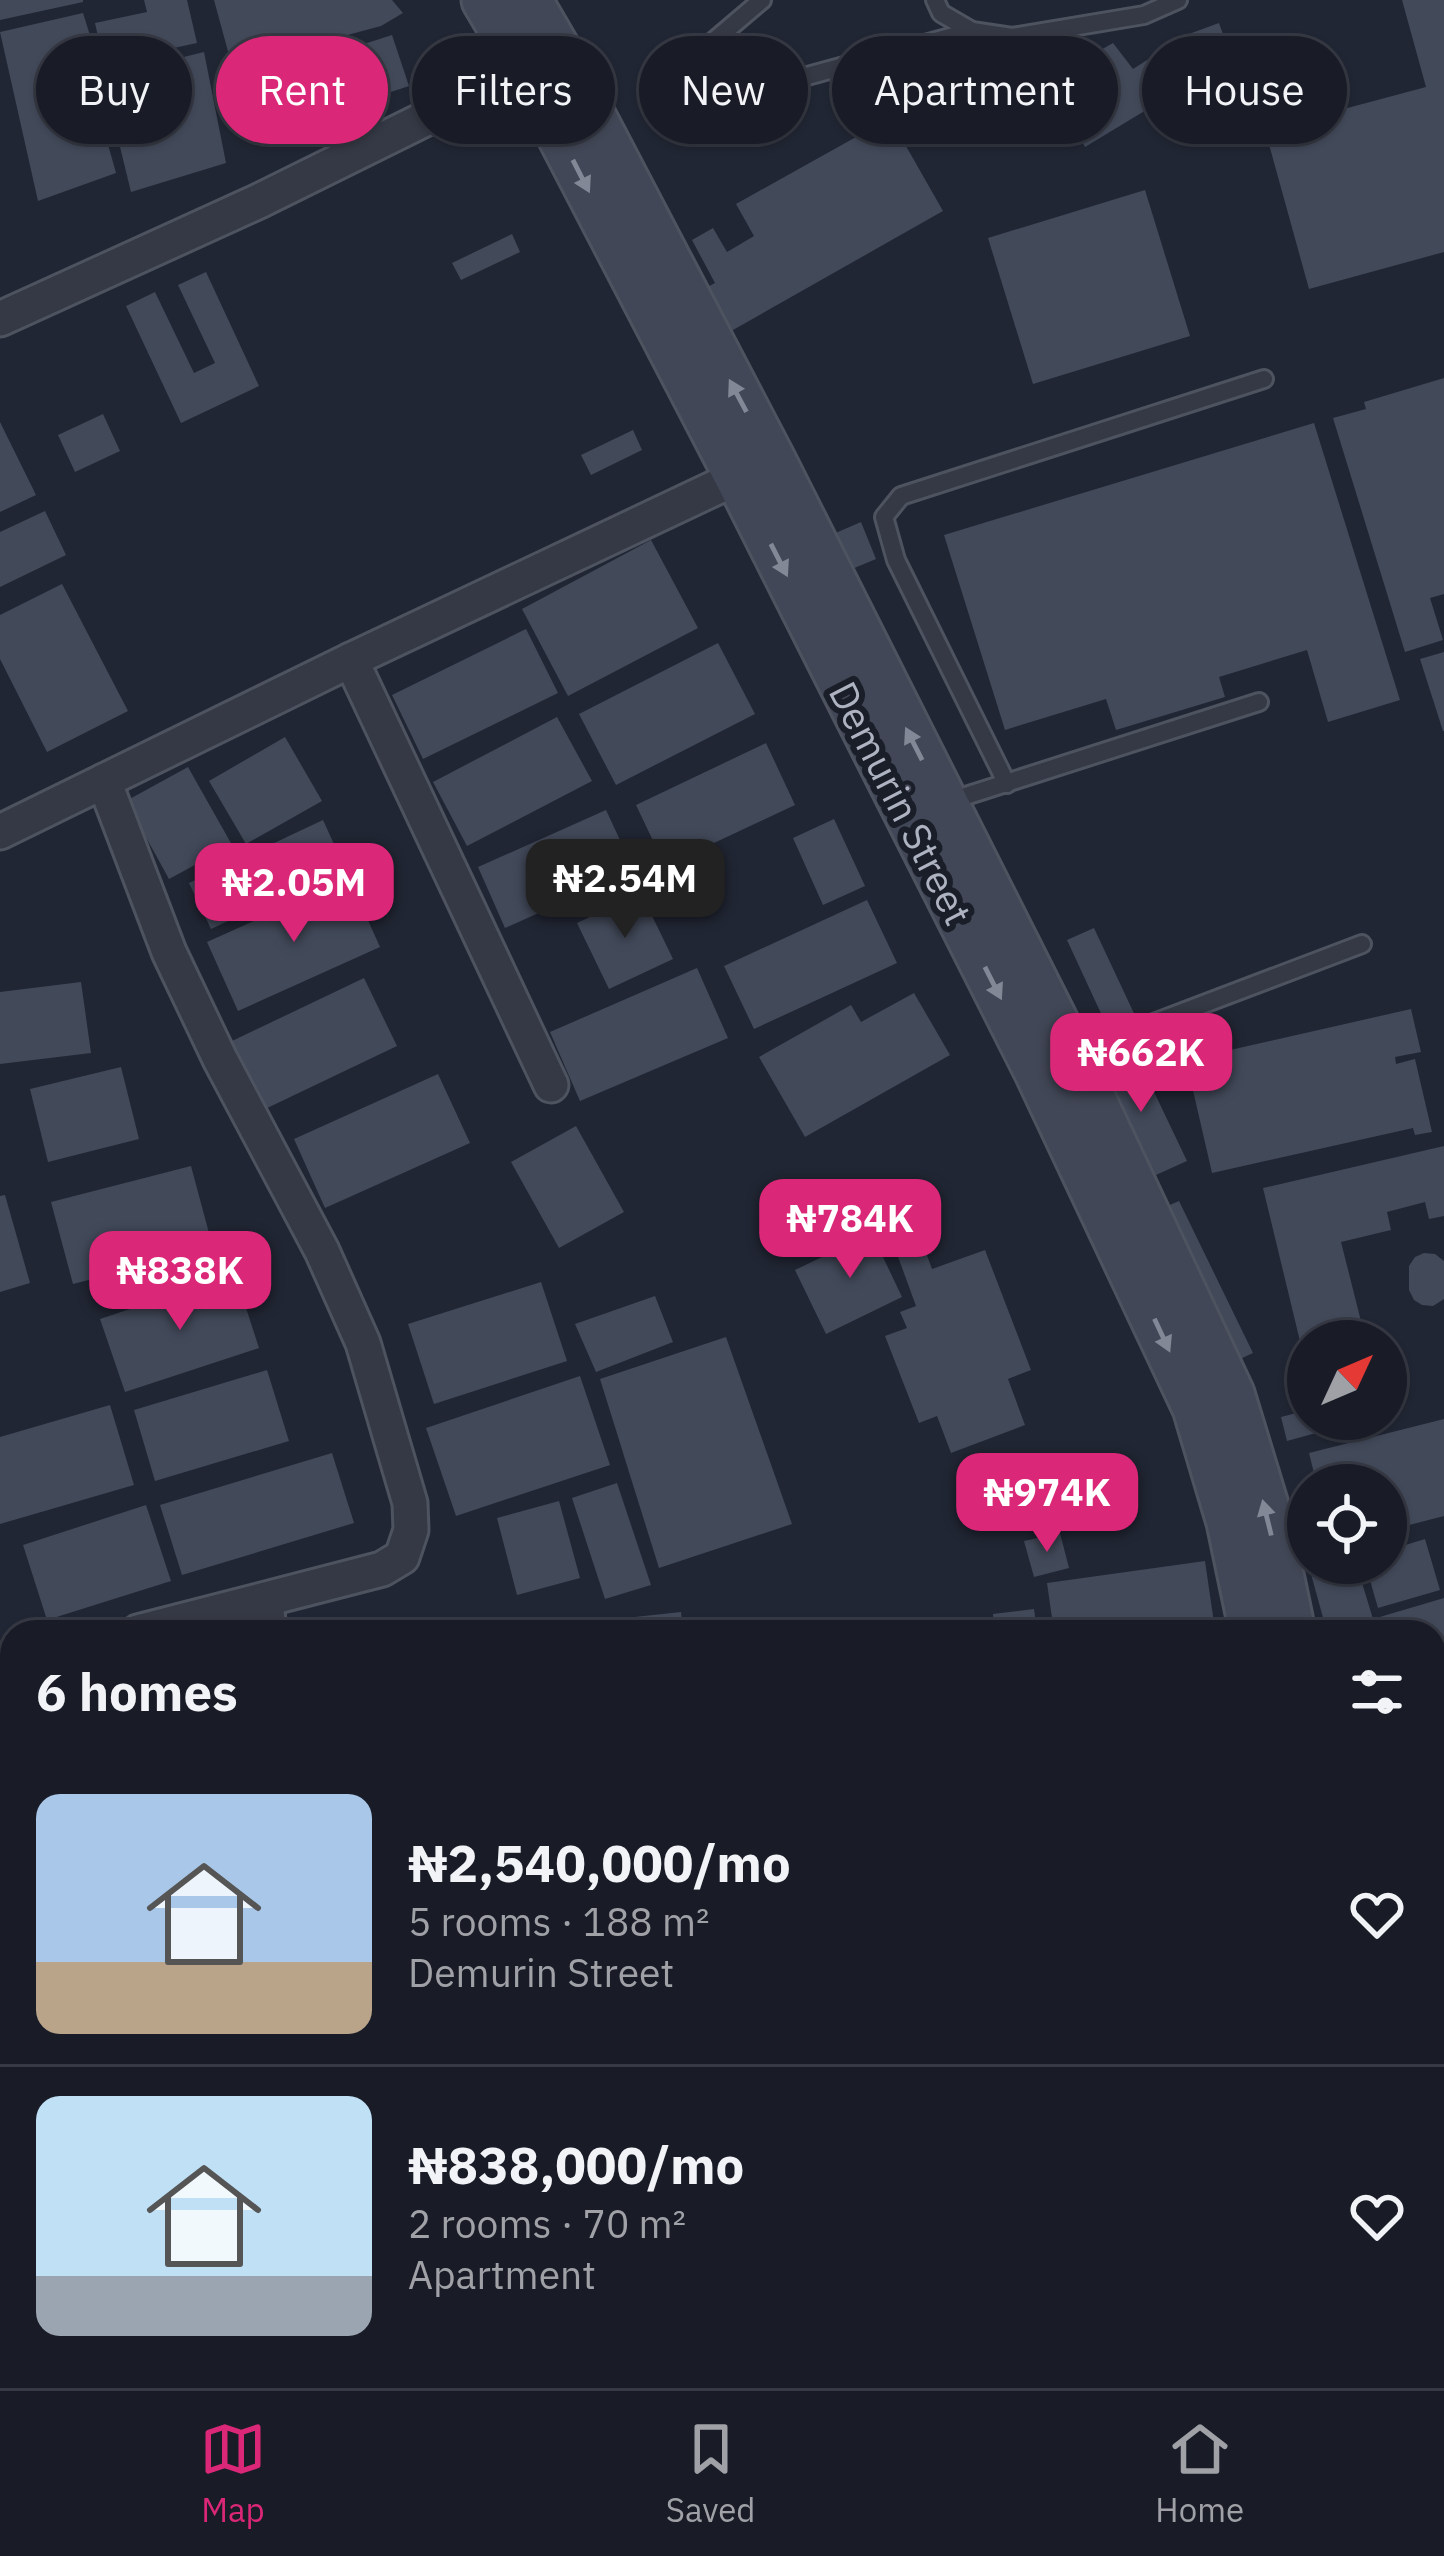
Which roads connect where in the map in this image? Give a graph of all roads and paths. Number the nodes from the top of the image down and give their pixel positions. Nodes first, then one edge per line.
1 (762, 0) edge
2 (935, 0) edge
3 (1178, 0) edge
4 (518, 7) edge
5 (972, 31) junction
6 (531, 36) edge
7 (412, 125) edge
8 (581, 144) edge
9 (590, 144) edge
10 (0, 319) edge
11 (1264, 379) dead end
12 (737, 477) junction
13 (351, 660) junction
14 (1259, 702) dead end
15 (104, 781) junction
16 (1007, 784) junction
17 (944, 803) junction
18 (0, 832) edge
19 (1362, 944) dead end
20 (1071, 1054) junction
21 (551, 1085) dead end
22 (267, 1616) edge
23 (235, 1620) edge
24 (1250, 1620) edge
25 (1290, 1620) edge

1 - 5 lane
2 - 5 lane
3 - 5 lane
4 - 6 street, Demurin Street
7 - 10 street
8 -> 12 street, Demurin Street
17 -> 9 street, Demurin Street
11 - 16 lane
12 - 13 street
12 -> 24 street, Demurin Street
13 - 15 street
13 - 21 street
14 - 16 lane
15 - 18 street
15 - 22 street
16 - 17 lane
17 - 20 street, Demurin Street
19 - 20 lane
25 -> 20 street, Demurin Street
22 - 23 street

